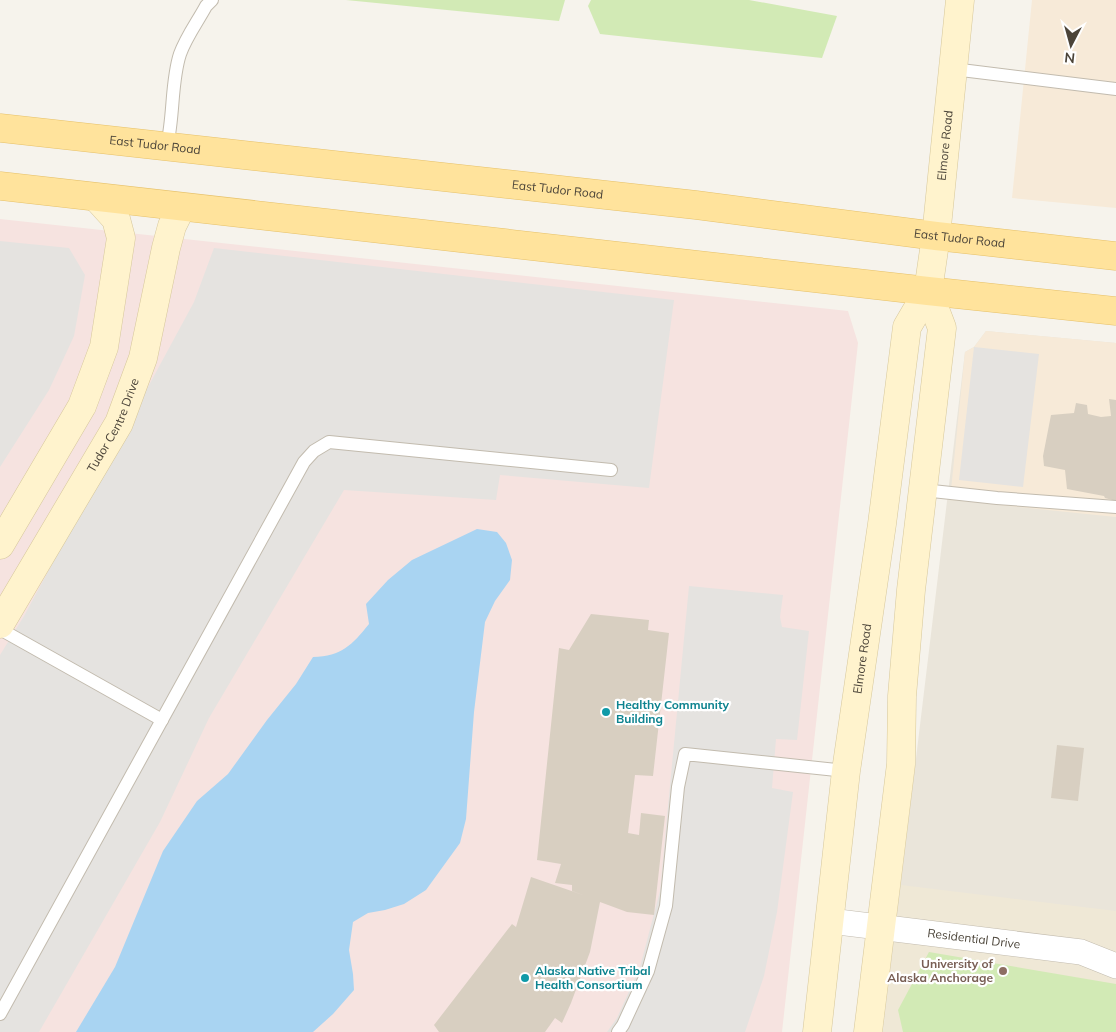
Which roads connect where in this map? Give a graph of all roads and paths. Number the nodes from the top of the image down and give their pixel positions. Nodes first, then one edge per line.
1 (212, 0) edge
2 (960, 0) edge
3 (953, 69) junction
4 (1116, 88) edge
5 (0, 128) edge
6 (167, 145) junction
7 (0, 186) edge
8 (97, 198) junction
9 (181, 208) junction
10 (936, 236) junction
11 (1116, 256) edge
12 (928, 292) junction
13 (1116, 311) edge
14 (611, 470) dead end
15 (923, 490) junction
16 (1116, 507) edge
17 (0, 545) edge
18 (0, 624) edge
19 (0, 630) edge
20 (162, 720) junction
21 (846, 772) junction
22 (830, 921) junction
23 (882, 927) junction
24 (1116, 966) edge
25 (0, 1014) edge
26 (618, 1032) edge
27 (817, 1032) edge
28 (868, 1032) edge

1 - 6 lane
2 - 3 main road, Elmore Road
3 - 4 lane
3 - 10 main road, Elmore Road
5 - 6 main road, East Tudor Road
6 - 10 main road, East Tudor Road
7 - 8 main road
8 - 9 main road
8 - 17 main road
9 - 12 main road
9 - 18 main road, Tudor Centre Drive
10 - 11 main road, East Tudor Road
10 - 12 main road, Elmore Road
12 - 13 main road
12 - 15 main road, Elmore Road
12 - 21 main road, Elmore Road
14 - 20 lane
15 - 16 lane
15 - 23 main road, Elmore Road
19 - 20 lane
20 - 25 lane
21 - 22 main road, Elmore Road
21 - 26 lane
22 - 23 street, Residential Drive
22 - 27 main road, Elmore Road
23 - 24 street, Residential Drive
23 - 28 main road, Elmore Road

